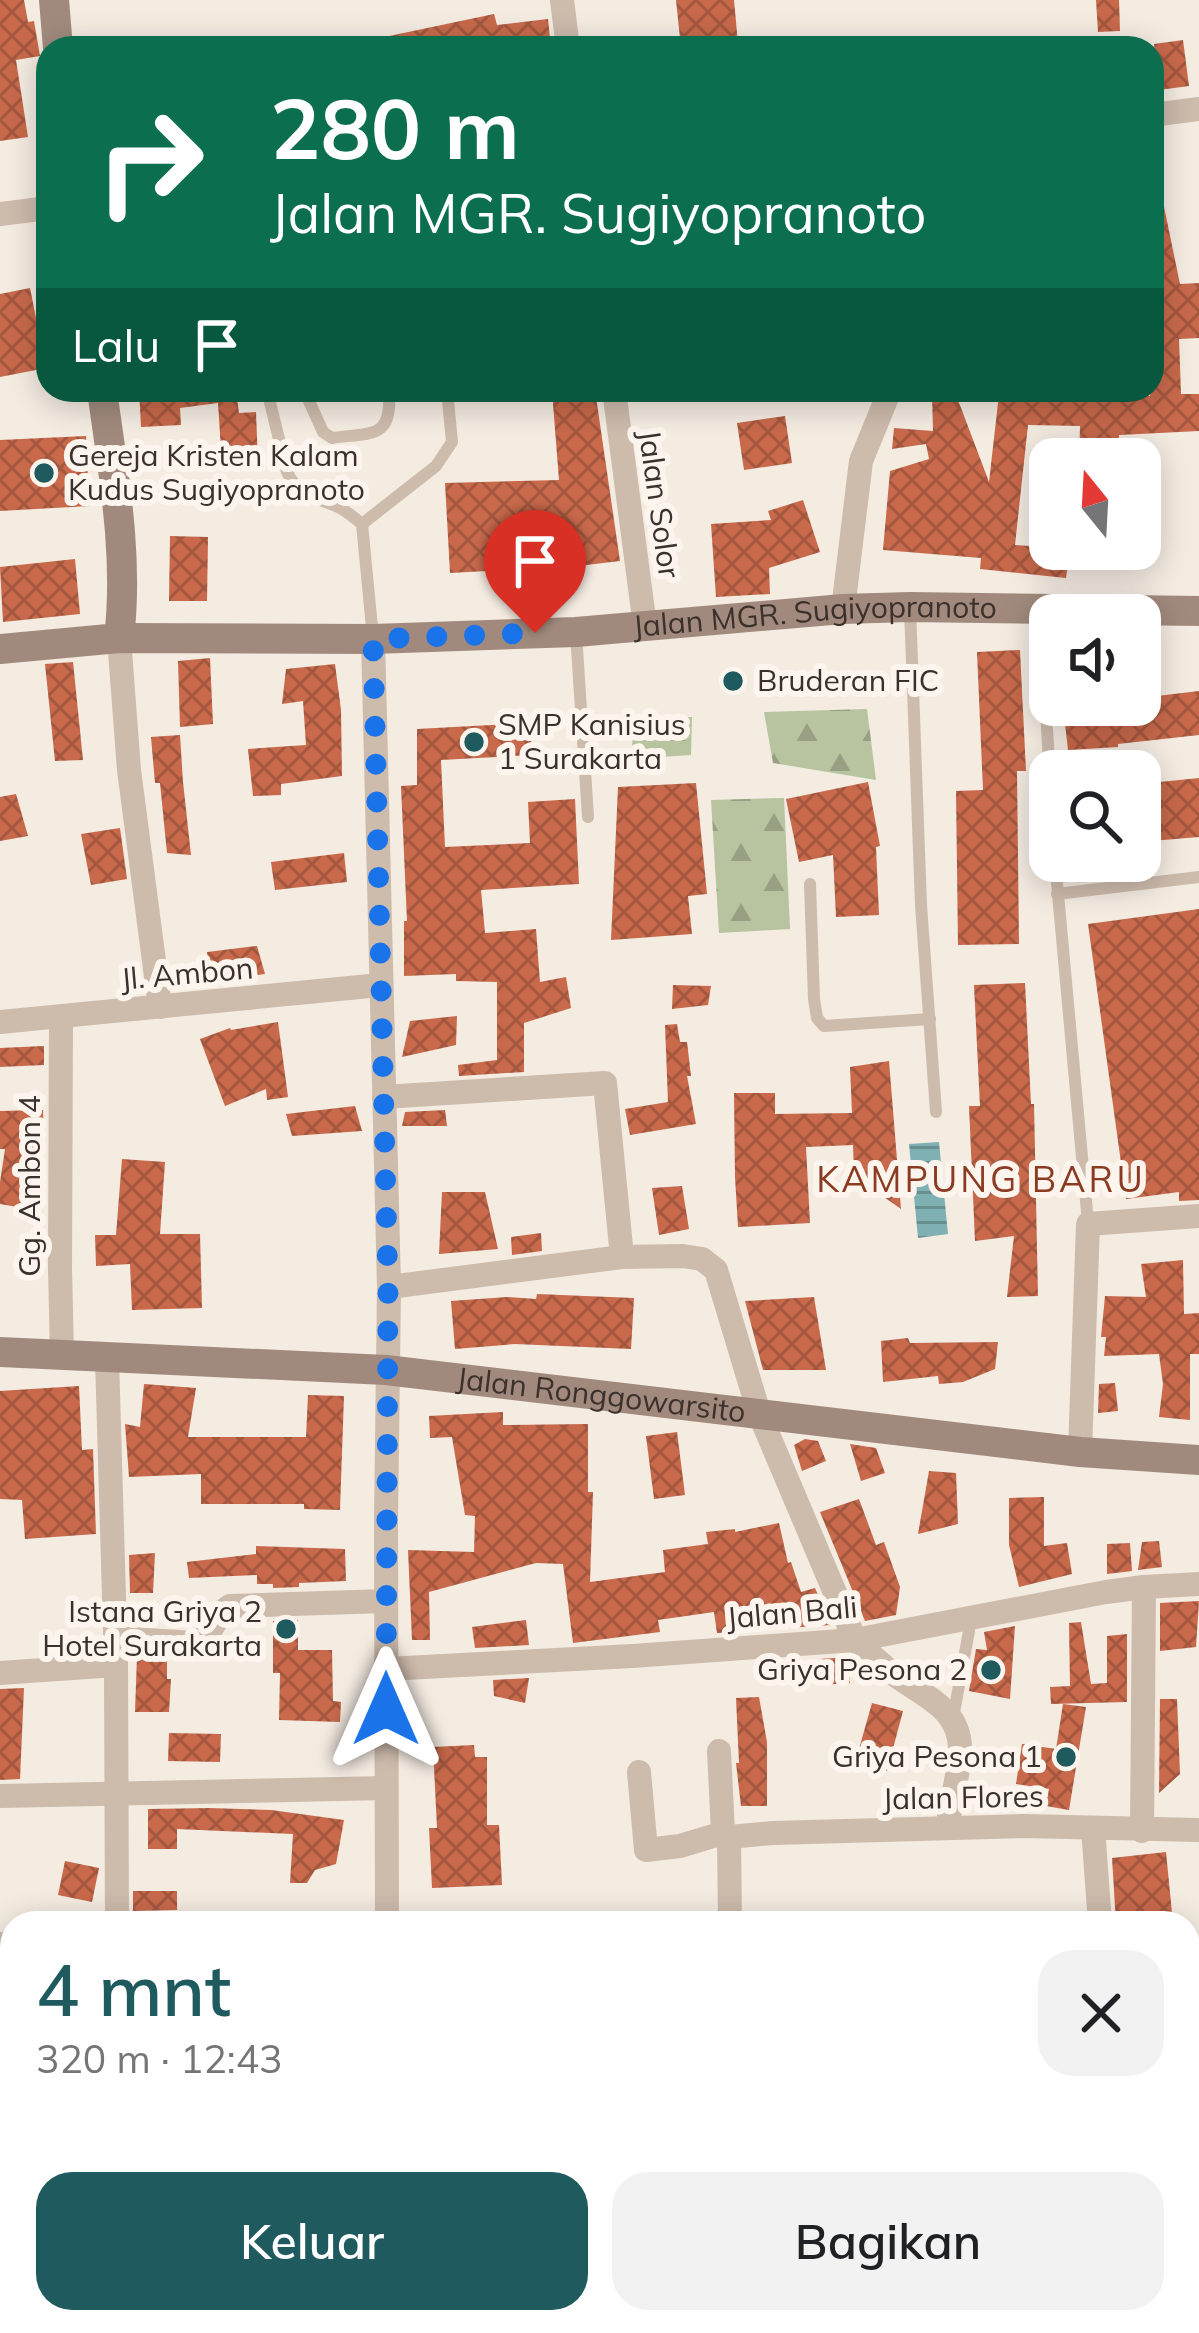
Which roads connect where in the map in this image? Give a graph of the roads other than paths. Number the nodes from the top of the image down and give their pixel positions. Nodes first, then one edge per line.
1 (54, 0) edge
2 (562, 0) edge
3 (57, 36) edge
4 (566, 36) edge
5 (1199, 109) edge
6 (1164, 113) edge
7 (36, 210) edge
8 (0, 214) edge
9 (103, 402) edge
10 (272, 402) edge
11 (309, 402) edge
12 (390, 402) edge
13 (448, 402) edge
14 (616, 402) edge
15 (885, 402) edge
16 (362, 524) junction
17 (910, 607) junction
18 (1029, 609) edge
19 (843, 610) junction
20 (1161, 610) edge
21 (1199, 610) edge
22 (645, 626) junction
23 (576, 632) junction
24 (119, 638) junction
25 (373, 639) junction
26 (0, 649) edge
27 (588, 817) dead end
28 (1199, 877) edge
29 (1056, 882) edge
30 (810, 884) dead end
31 (1057, 894) junction
32 (380, 986) junction
33 (160, 1006) junction
34 (80, 1015) junction
35 (930, 1019) junction
36 (0, 1022) edge
37 (384, 1097) junction
38 (936, 1112) dead end
39 (1199, 1216) edge
40 (1088, 1224) junction
41 (622, 1257) junction
42 (388, 1287) junction
43 (0, 1352) edge
44 (62, 1355) junction
45 (107, 1359) junction
46 (386, 1370) junction
47 (759, 1413) junction
48 (1080, 1452) junction
49 (1199, 1460) edge
50 (1199, 1584) edge
51 (1144, 1586) junction
52 (386, 1601) junction
53 (969, 1631) dead end
54 (115, 1638) junction
55 (855, 1640) junction
56 (116, 1665) junction
57 (386, 1669) junction
58 (0, 1673) edge
59 (952, 1719) junction
60 (719, 1751) dead end
61 (639, 1772) dead end
62 (386, 1788) junction
63 (116, 1793) junction
64 (0, 1796) edge
65 (947, 1828) junction
66 (1093, 1828) junction
67 (1142, 1831) junction
68 (1199, 1831) edge
69 (726, 1835) junction
70 (117, 1911) edge
71 (387, 1911) edge
72 (729, 1911) edge
73 (1099, 1911) edge

1 - 3 street
2 - 4 street
5 - 6 street
7 - 8 street
9 - 24 street
10 - 16 lane
11 - 12 lane
13 - 16 lane
14 - 22 street, Jalan Solor
15 - 19 street
16 - 25 lane
17 - 18 street, Jalan MGR. Sugiyopranoto
17 - 19 street, Jalan MGR. Sugiyopranoto
17 - 35 lane
19 - 22 street, Jalan MGR. Sugiyopranoto
20 - 21 street, Jalan MGR. Sugiyopranoto
22 - 23 street, Jalan MGR. Sugiyopranoto
23 - 25 street, Jalan MGR. Sugiyopranoto
23 - 27 lane
24 - 25 street, Jalan MGR. Sugiyopranoto
24 - 26 street, Jalan MGR. Sugiyopranoto
24 - 33 street
25 - 32 street
28 - 31 lane
29 - 31 lane
30 - 35 lane
31 - 40 lane
32 - 33 street, Jl. Ambon
32 - 37 street
33 - 34 street, Jl. Ambon
34 - 36 street, Jl. Ambon
34 - 44 street, Gg. Ambon 4
35 - 38 lane
37 - 41 street
37 - 42 street
39 - 40 street
40 - 48 street
41 - 42 street
41 - 47 street
42 - 46 street
43 - 44 street, Jalan Ronggowarsito
44 - 45 street, Jalan Ronggowarsito
45 - 46 street, Jalan Ronggowarsito
45 - 54 street
46 - 47 street, Jalan Ronggowarsito
46 - 52 street
47 - 48 street, Jalan Ronggowarsito
47 - 55 street
48 - 49 street, Jalan Ronggowarsito
50 - 51 street, Jalan Bali
51 - 55 street, Jalan Bali
51 - 67 street
52 - 54 street
52 - 57 street
53 - 59 lane
54 - 56 street
55 - 57 street, Jalan Bali
55 - 59 street
56 - 58 street
56 - 63 street
57 - 62 street
59 - 65 street
60 - 69 street
61 - 69 street, Jalan Flores
62 - 63 street
62 - 71 street
63 - 64 street
63 - 70 street
65 - 66 street, Jalan Flores
65 - 69 street, Jalan Flores
66 - 67 street, Jalan Flores
66 - 73 street
67 - 68 street, Jalan Flores
69 - 72 street

